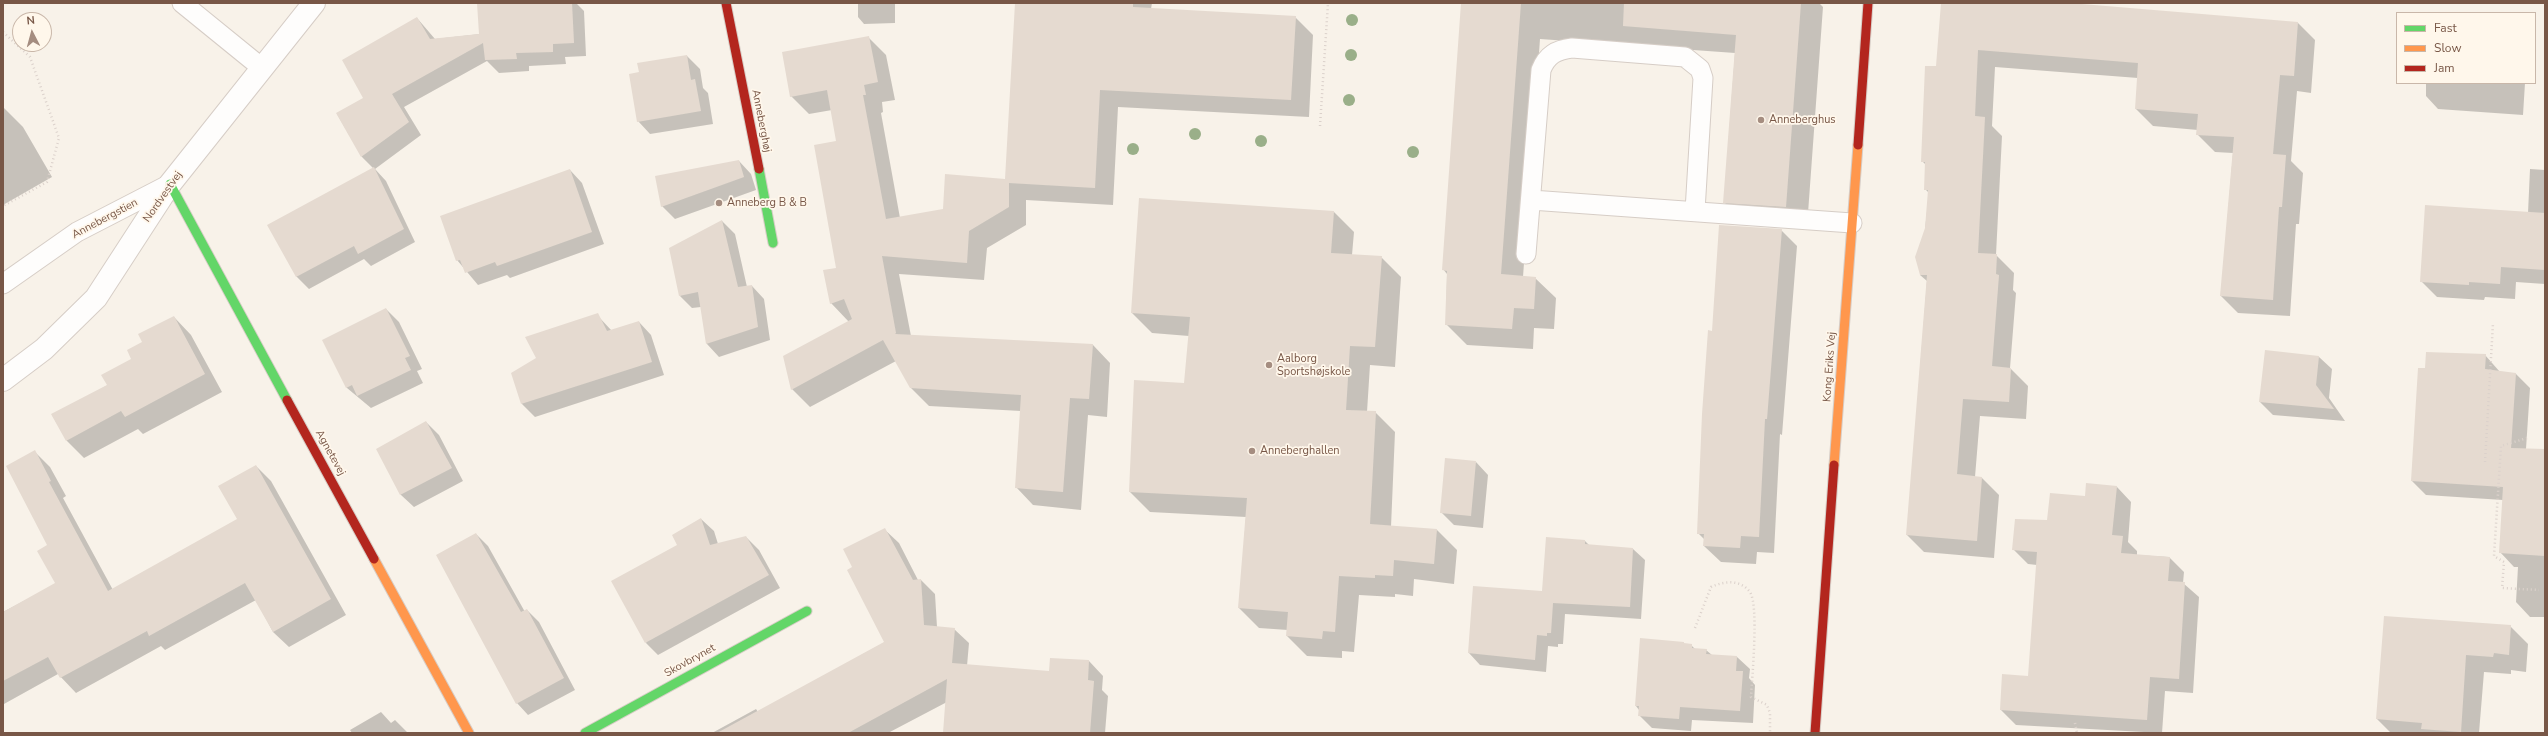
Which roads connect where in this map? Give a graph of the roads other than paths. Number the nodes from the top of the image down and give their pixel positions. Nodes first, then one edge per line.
1 (182, 3) edge
2 (314, 3) edge
3 (726, 3) edge
4 (1868, 3) edge
5 (262, 68) junction
6 (170, 184) junction
7 (1531, 200) junction
8 (1695, 211) junction
9 (1852, 223) junction
10 (773, 243) dead end
11 (1526, 254) dead end
12 (3, 284) edge
13 (3, 380) edge
14 (807, 611) dead end
15 (469, 733) edge
16 (585, 733) edge
17 (1815, 733) edge

1 - 5 lane
2 - 5 street, Nordvestvej
3 - 10 street, Anneberghøj
4 - 9 street, Kong Eriks Vej
5 - 6 street, Nordvestvej
6 - 12 lane, Annebergstien
6 - 13 street, Nordvestvej
6 - 15 street, Agnetevej
7 - 8 lane
7 - 8 lane
7 - 11 lane
8 - 9 lane
9 - 17 street, Kong Eriks Vej
14 - 16 street, Skovbrynet

